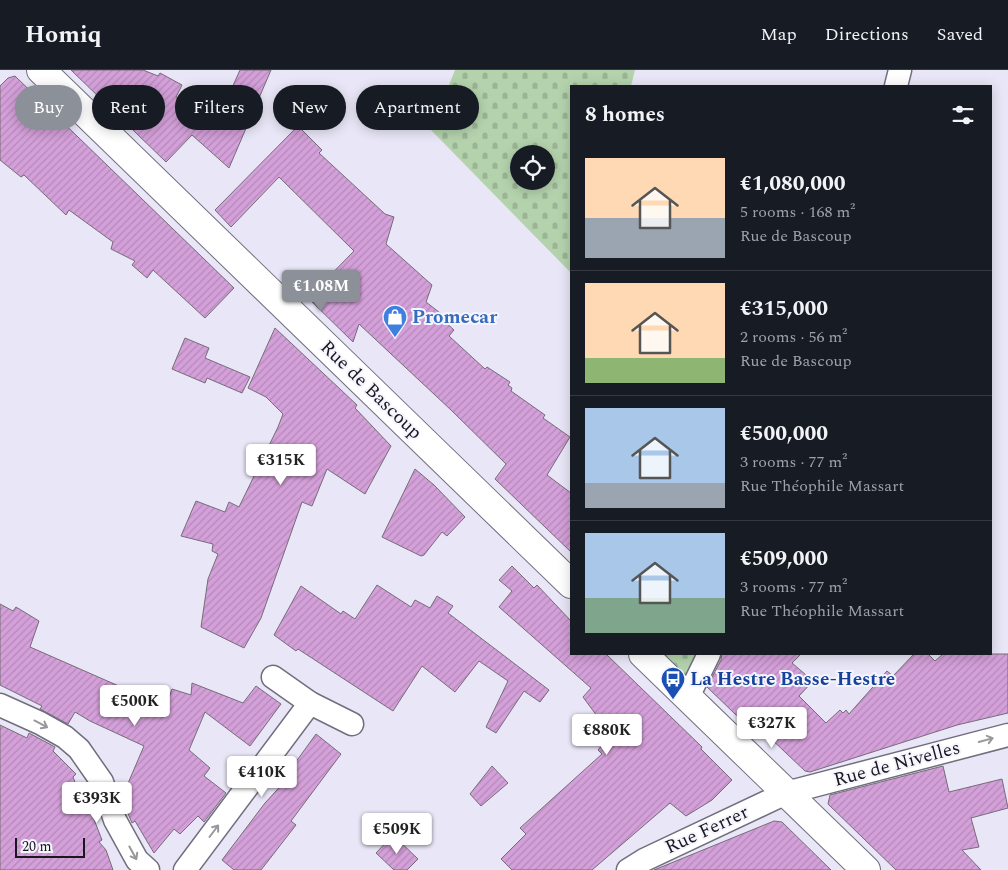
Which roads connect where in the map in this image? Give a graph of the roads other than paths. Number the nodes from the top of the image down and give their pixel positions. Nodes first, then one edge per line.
1 (41, 70) edge
2 (900, 70) edge
3 (896, 85) edge
4 (570, 583) edge
5 (644, 655) edge
6 (709, 655) edge
7 (273, 677) dead end
8 (688, 697) junction
9 (310, 703) junction
10 (0, 705) edge
11 (352, 724) dead end
12 (1008, 735) edge
13 (786, 793) junction
14 (148, 870) edge
15 (185, 870) edge
16 (628, 870) edge
17 (866, 870) edge

1 - 4 main road, Rue de Bascoup
2 - 3 street
5 - 8 main road
6 - 8 street
7 - 9 street
8 - 13 main road
9 - 11 street
15 -> 9 street
10 -> 14 street
13 -> 12 street, Rue de Nivelles
13 - 16 street, Rue Ferrer
13 - 17 main road

